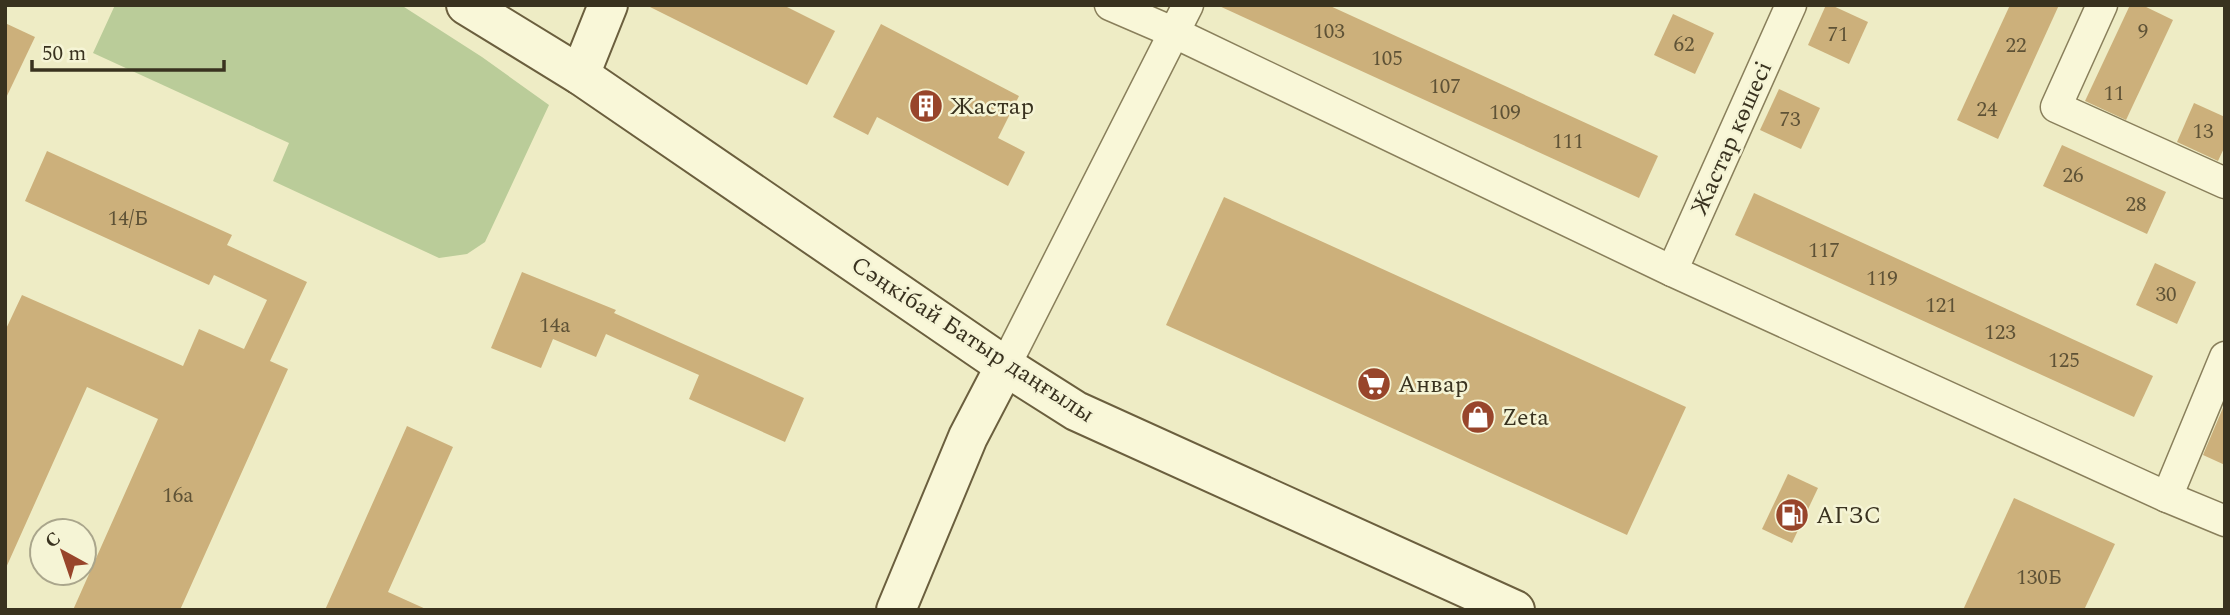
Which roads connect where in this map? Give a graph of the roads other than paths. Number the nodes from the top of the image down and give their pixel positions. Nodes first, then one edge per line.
1 (466, 5) edge
2 (608, 5) edge
3 (1110, 5) edge
4 (1188, 5) edge
5 (1791, 5) edge
6 (2102, 5) edge
7 (1175, 33) junction
8 (580, 75) junction
9 (2225, 183) edge
10 (1672, 271) junction
11 (2225, 357) edge
12 (1005, 366) junction
13 (2166, 497) junction
14 (2225, 521) edge
15 (896, 610) edge
16 (1516, 610) edge

1 - 8 street, Сәңкібай Батыр даңғылы
2 - 8 street
3 - 7 street
4 - 7 street
5 - 10 street, Жастар көшесі
6 - 9 street
7 - 10 street
7 - 12 street
8 - 12 street, Сәңкібай Батыр даңғылы
10 - 13 street
11 - 13 street
12 - 15 street
12 - 16 street, Сәңкібай Батыр даңғылы
13 - 14 street

